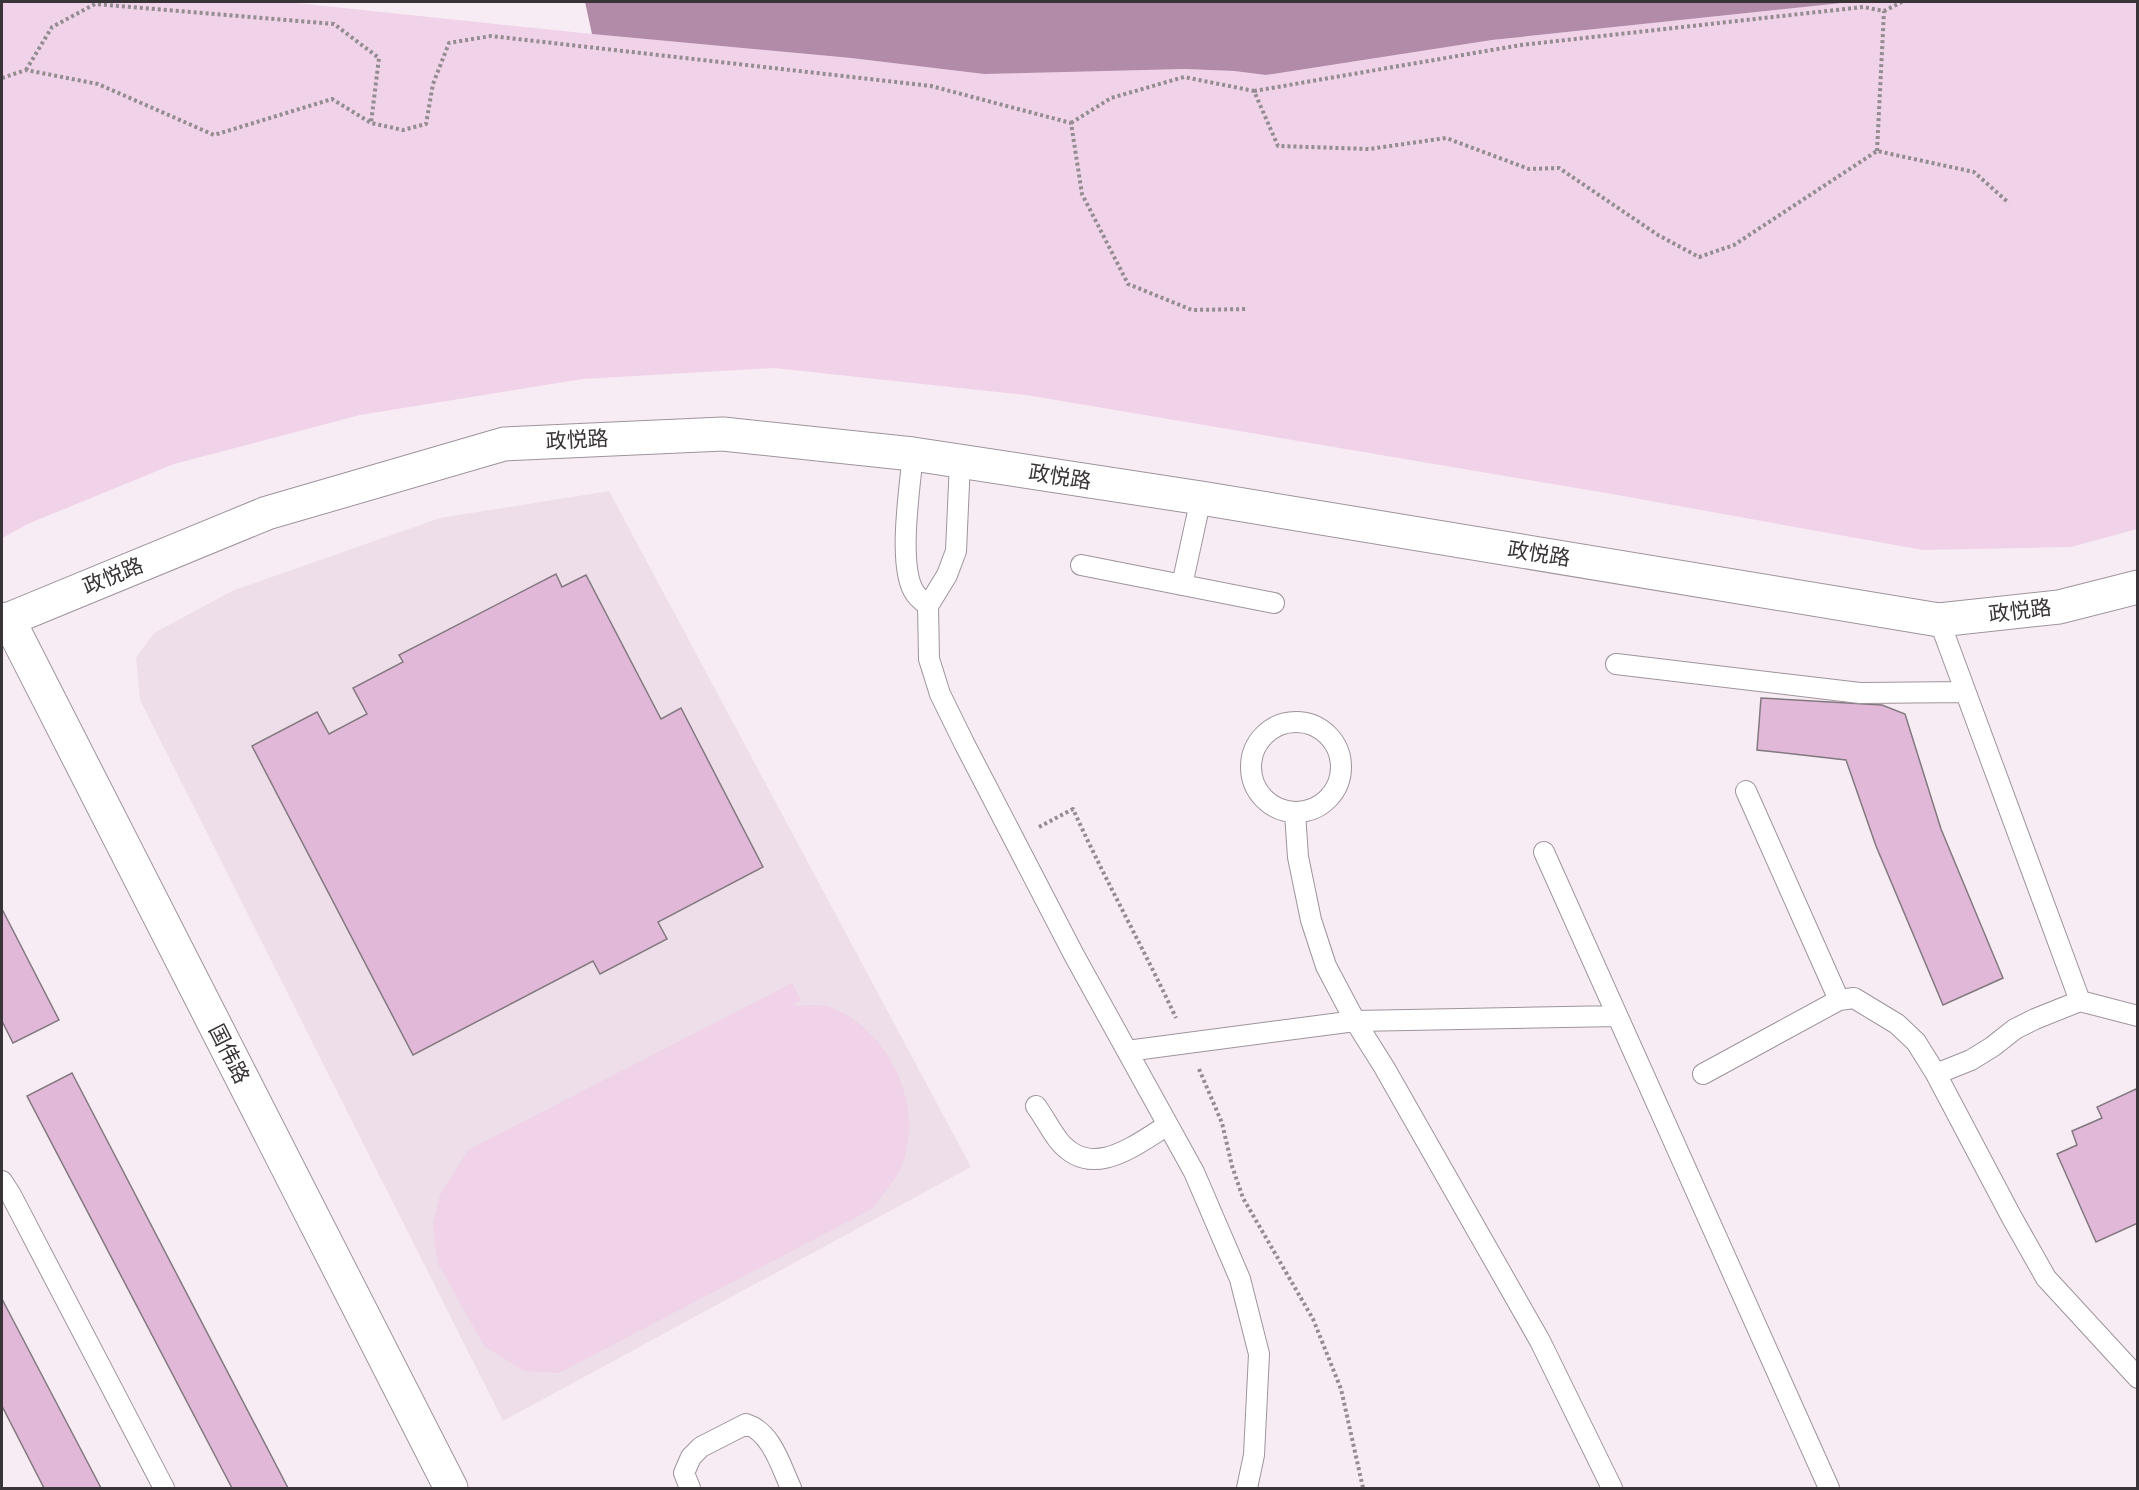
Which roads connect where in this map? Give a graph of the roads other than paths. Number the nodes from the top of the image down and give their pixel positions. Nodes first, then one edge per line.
1 (913, 454) junction
2 (960, 462) junction
3 (1201, 498) junction
4 (1080, 565) dead end
5 (1182, 585) junction
6 (2138, 587) edge
7 (1274, 603) dead end
8 (928, 606) junction
9 (5, 620) edge
10 (1939, 620) junction
11 (1616, 664) dead end
12 (1965, 692) junction
13 (1746, 791) dead end
14 (1295, 813) junction
15 (1544, 852) dead end
16 (1839, 1000) junction
17 (2080, 1001) junction
18 (1617, 1016) junction
19 (2138, 1016) edge
20 (1355, 1022) junction
21 (1127, 1051) junction
22 (1703, 1074) dead end
23 (1936, 1074) junction
24 (1036, 1106) dead end
25 (1168, 1125) junction
26 (2, 1181) edge
27 (2138, 1378) edge
28 (164, 1488) edge
29 (451, 1488) edge
30 (690, 1488) edge
31 (791, 1488) edge
32 (1247, 1488) edge
33 (1612, 1488) edge
34 (1829, 1488) edge

1 - 2 street, 政悦路
1 - 8 lane
1 - 9 street, 政悦路
2 - 3 street, 政悦路
2 - 8 lane
3 - 5 lane
3 - 10 street, 政悦路
4 - 5 lane
5 - 7 lane
6 - 10 street, 政悦路
8 - 21 lane
9 - 29 street, 国伟路
10 - 12 lane
11 - 12 lane
12 - 17 lane
13 - 16 lane
14 - 14 lane
14 - 20 lane
15 - 18 lane
16 - 22 lane
16 - 23 lane
17 - 19 lane
17 - 23 lane
18 - 20 lane
18 - 34 lane
20 - 21 lane
20 - 33 lane
21 - 25 lane
23 - 27 lane
24 - 25 lane
25 - 32 lane
26 - 28 lane
30 - 31 lane

